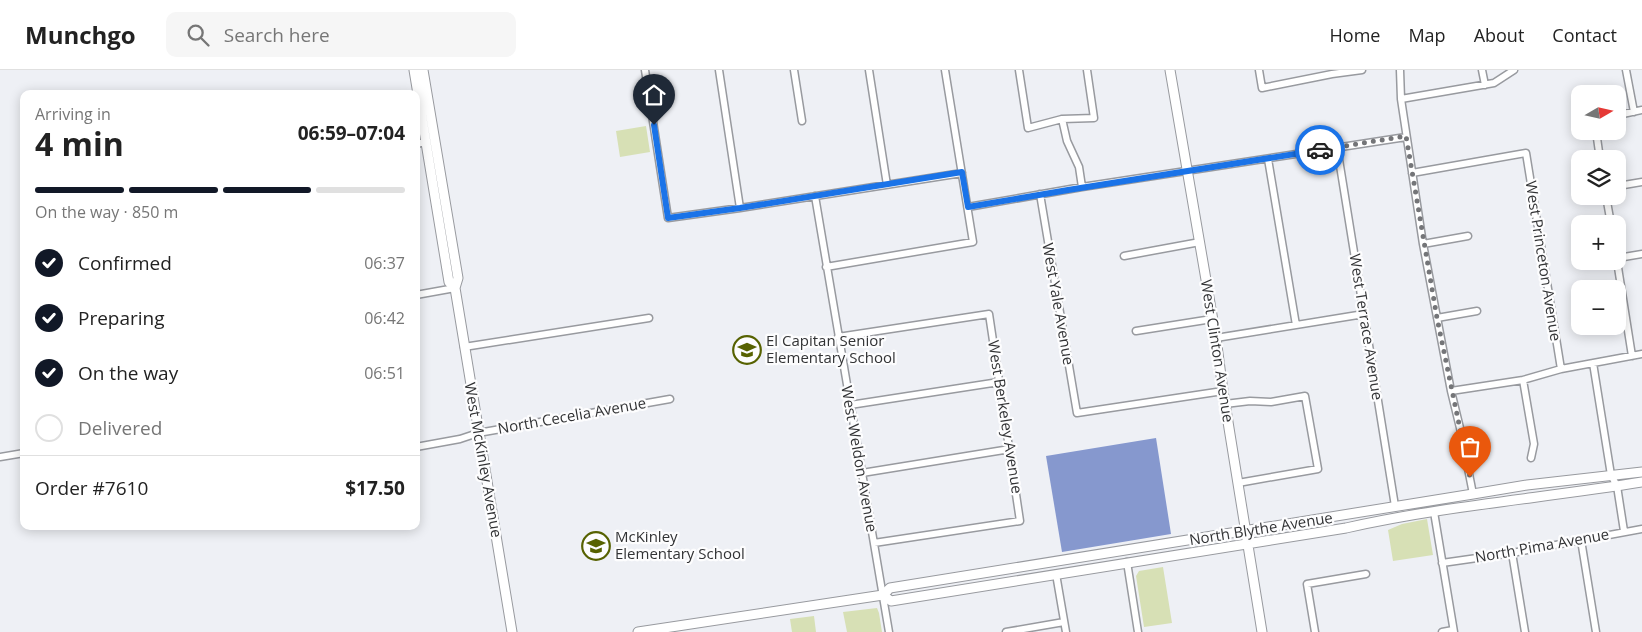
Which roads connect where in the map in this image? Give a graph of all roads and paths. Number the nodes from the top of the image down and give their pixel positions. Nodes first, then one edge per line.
1 (414, 70) edge
2 (423, 70) edge
3 (645, 70) edge
4 (719, 70) edge
5 (794, 70) edge
6 (869, 70) edge
7 (945, 70) edge
8 (1018, 70) edge
9 (1087, 70) edge
10 (1170, 70) edge
11 (1259, 70) edge
12 (1362, 70) edge
13 (1400, 70) edge
14 (1482, 70) edge
15 (1514, 70) edge
16 (1626, 70) edge
17 (1331, 72) edge
18 (1485, 85) junction
19 (416, 90) edge
20 (1401, 99) junction
21 (1642, 110) edge
22 (1634, 112) junction
23 (1626, 114) edge
24 (1062, 119) junction
25 (802, 121) dead end
26 (1406, 136) junction
27 (421, 143) edge
28 (1337, 148) junction
29 (1268, 159) junction
30 (1188, 170) junction
31 (962, 172) junction
32 (1412, 173) junction
33 (1642, 182) edge
34 (887, 185) junction
35 (1626, 185) edge
36 (1082, 187) junction
37 (1040, 194) junction
38 (815, 196) junction
39 (968, 207) junction
40 (740, 208) junction
41 (1468, 236) dead end
42 (1200, 242) junction
43 (1423, 244) junction
44 (1642, 254) edge
45 (1124, 256) dead end
46 (1626, 258) edge
47 (826, 266) junction
48 (1619, 270) edge
49 (455, 288) junction
50 (420, 294) edge
51 (1477, 311) dead end
52 (1364, 314) junction
53 (649, 318) dead end
54 (1437, 318) junction
55 (1212, 319) junction
56 (1296, 325) junction
57 (1136, 330) dead end
58 (838, 337) junction
59 (1216, 338) junction
60 (464, 347) junction
61 (1642, 354) edge
62 (1632, 356) junction
63 (1593, 363) junction
64 (1561, 369) junction
65 (1523, 380) junction
66 (999, 382) junction
67 (1222, 391) junction
68 (1451, 391) junction
69 (670, 399) dead end
70 (1225, 404) junction
71 (850, 405) junction
72 (478, 433) junction
73 (420, 446) edge
74 (1010, 449) junction
75 (20, 454) edge
76 (0, 457) edge
77 (1531, 458) dead end
78 (1642, 472) edge
79 (862, 473) junction
80 (1614, 481) junction
81 (1642, 482) edge
82 (1238, 483) junction
83 (1473, 494) junction
84 (1396, 506) junction
85 (1434, 512) junction
86 (1642, 529) edge
87 (1246, 531) junction
88 (1624, 532) junction
89 (1581, 540) junction
90 (874, 543) junction
91 (1248, 544) junction
92 (1512, 554) junction
93 (1127, 562) junction
94 (1442, 563) junction
95 (1056, 574) junction
96 (1366, 574) dead end
97 (883, 595) junction
98 (1064, 622) junction
99 (1453, 631) edge
100 (512, 632) edge
101 (638, 632) edge
102 (889, 632) edge
103 (1006, 632) edge
104 (1066, 632) edge
105 (1138, 632) edge
106 (1262, 632) edge
107 (1315, 632) edge
108 (1442, 632) edge
109 (1525, 632) edge
110 (1596, 632) edge

1 - 19 street, West McKinley Avenue
2 - 49 street, West McKinley Avenue
3 - 40 street
4 - 40 street
5 - 25 street
6 - 34 street
7 - 31 street
8 - 24 street
9 - 24 street
10 - 30 street, West Clinton Avenue
11 - 17 street
12 - 17 street
13 - 20 street
14 - 18 street
15 - 18 street
16 - 22 street
18 - 20 street
20 - 26 street
21 - 22 street
22 - 23 street
24 - 36 street
26 - 28 street
26 - 32 street
27 - 49 street, West McKinley Avenue
28 - 29 street
28 - 52 street, West Terrace Avenue
29 - 30 street
29 - 56 street
30 - 36 street
30 - 42 street, West Clinton Avenue
31 - 34 street
31 - 39 street
32 - 43 street
32 - 64 street, West Princeton Avenue
33 - 35 street
34 - 38 street
36 - 37 street
37 - 39 street
37 - 67 street, West Yale Avenue
38 - 40 street
38 - 47 street, West Weldon Avenue
39 - 47 street
41 - 43 street
42 - 45 street
42 - 55 street, West Clinton Avenue
43 - 54 street
44 - 46 street
47 - 58 street, West Weldon Avenue
48 - 62 street
49 - 50 street
49 - 60 street, West McKinley Avenue
51 - 54 street
52 - 56 street
52 - 84 street, West Terrace Avenue
53 - 60 street
54 - 68 street
55 - 57 street
55 - 59 street, West Clinton Avenue
56 - 59 street
58 - 66 street, West Berkeley Avenue
58 - 71 street, West Weldon Avenue
59 - 67 street, West Clinton Avenue
60 - 72 street, West McKinley Avenue
61 - 62 street
62 - 63 street
63 - 64 street
63 - 80 street
64 - 65 street
65 - 68 street
65 - 77 street
66 - 71 street
66 - 74 street, West Berkeley Avenue
67 - 70 street, West Clinton Avenue
68 - 83 street
69 - 72 street, North Cecelia Avenue
70 - 82 street, West Clinton Avenue
70 - 82 street
71 - 79 street, West Weldon Avenue
72 - 73 street, North Cecelia Avenue
72 - 100 street, West McKinley Avenue
74 - 79 street
74 - 90 street, West Berkeley Avenue
75 - 76 street
78 - 80 street, North Blythe Avenue
79 - 90 street, West Weldon Avenue
80 - 81 street, North Blythe Avenue
80 - 83 street, North Blythe Avenue
80 - 85 street, North Blythe Avenue
80 - 88 street
82 - 87 street, West Clinton Avenue
83 - 84 street, North Blythe Avenue
84 - 87 street, North Blythe Avenue
85 - 91 street, North Blythe Avenue
85 - 94 street
86 - 88 street, North Pima Avenue
87 - 91 street, West Clinton Avenue
87 - 97 street, North Blythe Avenue
88 - 89 street, North Pima Avenue
89 - 92 street, North Pima Avenue
89 - 110 street
90 - 97 street, West Weldon Avenue
91 - 93 street, North Blythe Avenue
91 - 106 street, West Clinton Avenue
92 - 94 street, North Pima Avenue
92 - 109 street
93 - 95 street, North Blythe Avenue
93 - 105 street
94 - 99 street
95 - 97 street, North Blythe Avenue
95 - 98 street
96 - 107 street
97 - 101 street, North Blythe Avenue
97 - 102 street, West Weldon Avenue
98 - 103 street
98 - 104 street
99 - 108 street

